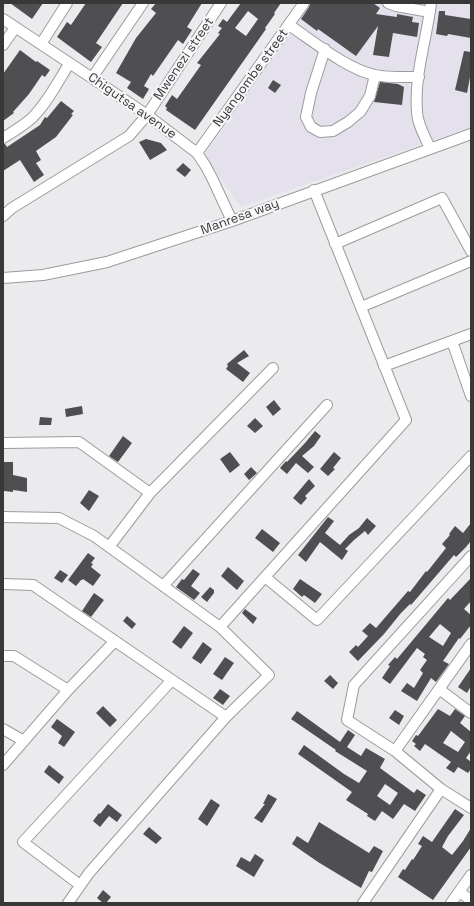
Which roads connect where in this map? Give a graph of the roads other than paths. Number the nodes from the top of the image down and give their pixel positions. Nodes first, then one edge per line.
1 (67, 3) edge
2 (143, 3) edge
3 (221, 3) edge
4 (304, 3) edge
5 (388, 3) edge
6 (430, 7) edge
7 (3, 19) edge
8 (289, 25) junction
9 (15, 28) junction
10 (41, 44) junction
11 (3, 45) edge
12 (325, 49) junction
13 (70, 64) junction
14 (375, 75) junction
15 (418, 77) junction
16 (92, 78) junction
17 (147, 115) junction
18 (471, 134) edge
19 (3, 138) edge
20 (430, 148) junction
21 (196, 153) junction
22 (314, 190) junction
23 (3, 216) edge
24 (232, 221) junction
25 (336, 244) junction
26 (471, 251) edge
27 (471, 261) edge
28 (3, 278) edge
29 (361, 307) junction
30 (471, 334) edge
31 (452, 341) junction
32 (384, 366) junction
33 (273, 368) dead end
34 (471, 396) edge
35 (327, 405) dead end
36 (3, 443) edge
37 (471, 456) edge
38 (150, 493) junction
39 (3, 517) edge
40 (109, 547) junction
41 (471, 556) edge
42 (265, 577) junction
43 (3, 584) edge
44 (163, 586) junction
45 (220, 627) junction
46 (115, 641) junction
47 (471, 644) edge
48 (3, 656) edge
49 (172, 680) junction
50 (439, 689) junction
51 (68, 690) junction
52 (471, 713) edge
53 (226, 717) junction
54 (3, 729) edge
55 (24, 741) junction
56 (395, 751) junction
57 (3, 765) edge
58 (441, 788) junction
59 (471, 808) edge
60 (471, 875) edge
61 (80, 885) junction
62 (459, 892) junction
63 (471, 900) edge
64 (68, 903) edge
65 (363, 903) edge
66 (451, 903) edge

1 - 10 street
2 - 16 street
3 - 17 street, Mwenezi street
4 - 8 street, Nyangombe street
5 - 6 street
6 - 15 street
7 - 9 street, Chigutsa avenue
8 - 12 street
8 - 21 street, Nyangombe street
9 - 10 street, Chigutsa avenue
9 - 11 street
10 - 13 street, Chigutsa avenue
12 - 14 street
12 - 14 street
13 - 16 street, Chigutsa avenue
13 - 19 street
14 - 15 street
15 - 20 street
16 - 17 street, Chigutsa avenue
17 - 21 street, Chigutsa avenue
17 - 23 street, Mwenezi street
18 - 20 street, Manresa way
20 - 22 street, Manresa way
21 - 24 street, Chigutsa avenue
22 - 24 street, Manresa way
22 - 25 street
24 - 28 street, Manresa way
25 - 26 street
25 - 29 street
27 - 29 street
29 - 32 street
30 - 31 street
31 - 32 street
31 - 34 street
32 - 42 street
33 - 38 street
35 - 44 street
36 - 38 street
37 - 42 street
38 - 40 street
39 - 40 street
40 - 44 street
41 - 56 street
42 - 45 street
43 - 46 street
44 - 45 street
45 - 53 street
46 - 49 street
46 - 51 street
47 - 50 street
48 - 51 street
49 - 53 street
49 - 61 street
50 - 52 street
50 - 56 street
51 - 55 street
53 - 61 street
54 - 55 street
55 - 57 street
56 - 58 street
58 - 59 street
58 - 65 street
60 - 62 street
61 - 64 street
62 - 63 street
62 - 66 street

